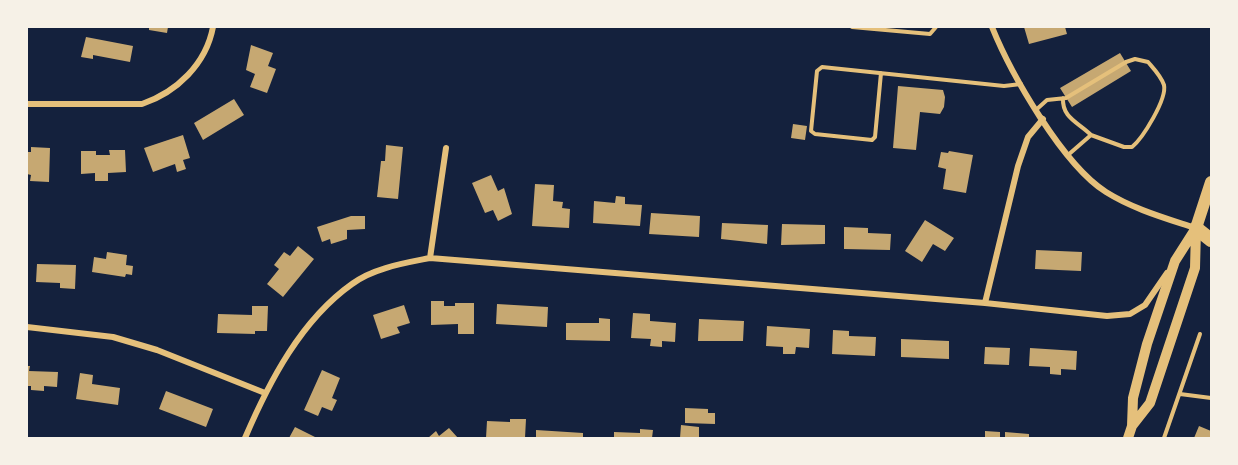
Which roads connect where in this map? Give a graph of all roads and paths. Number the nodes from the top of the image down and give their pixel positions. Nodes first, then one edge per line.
1 (213, 27) edge
2 (852, 27) edge
3 (936, 27) edge
4 (992, 27) edge
5 (881, 73) junction
6 (1022, 84) junction
7 (1063, 98) junction
8 (27, 104) edge
9 (1037, 109) junction
10 (1043, 119) junction
11 (1091, 135) junction
12 (446, 148) dead end
13 (1067, 156) junction
14 (1211, 182) edge
15 (1211, 227) edge
16 (1196, 228) junction
17 (1211, 240) edge
18 (430, 258) junction
19 (1175, 261) junction
20 (985, 303) junction
21 (27, 327) edge
22 (1200, 334) dead end
23 (265, 393) junction
24 (1179, 394) junction
25 (1211, 398) edge
26 (1132, 426) junction
27 (245, 438) edge
28 (1128, 438) edge
29 (1164, 438) edge

1 - 8 street
2 - 3 lane
4 - 6 street
5 - 5 lane
5 - 6 lane
6 - 9 street
7 - 9 lane
7 - 11 lane
7 - 11 lane
9 - 10 street
10 - 13 street
10 - 20 street
11 - 13 lane
12 - 18 street
13 - 16 street
14 - 16 main road
15 - 16 highway
16 - 17 highway
16 - 19 main road
16 - 26 main road
18 - 20 street
18 - 23 street
19 - 20 street
19 - 26 main road
21 - 23 street
22 - 24 lane
23 - 27 street
24 - 25 lane
24 - 29 lane
26 - 28 main road

